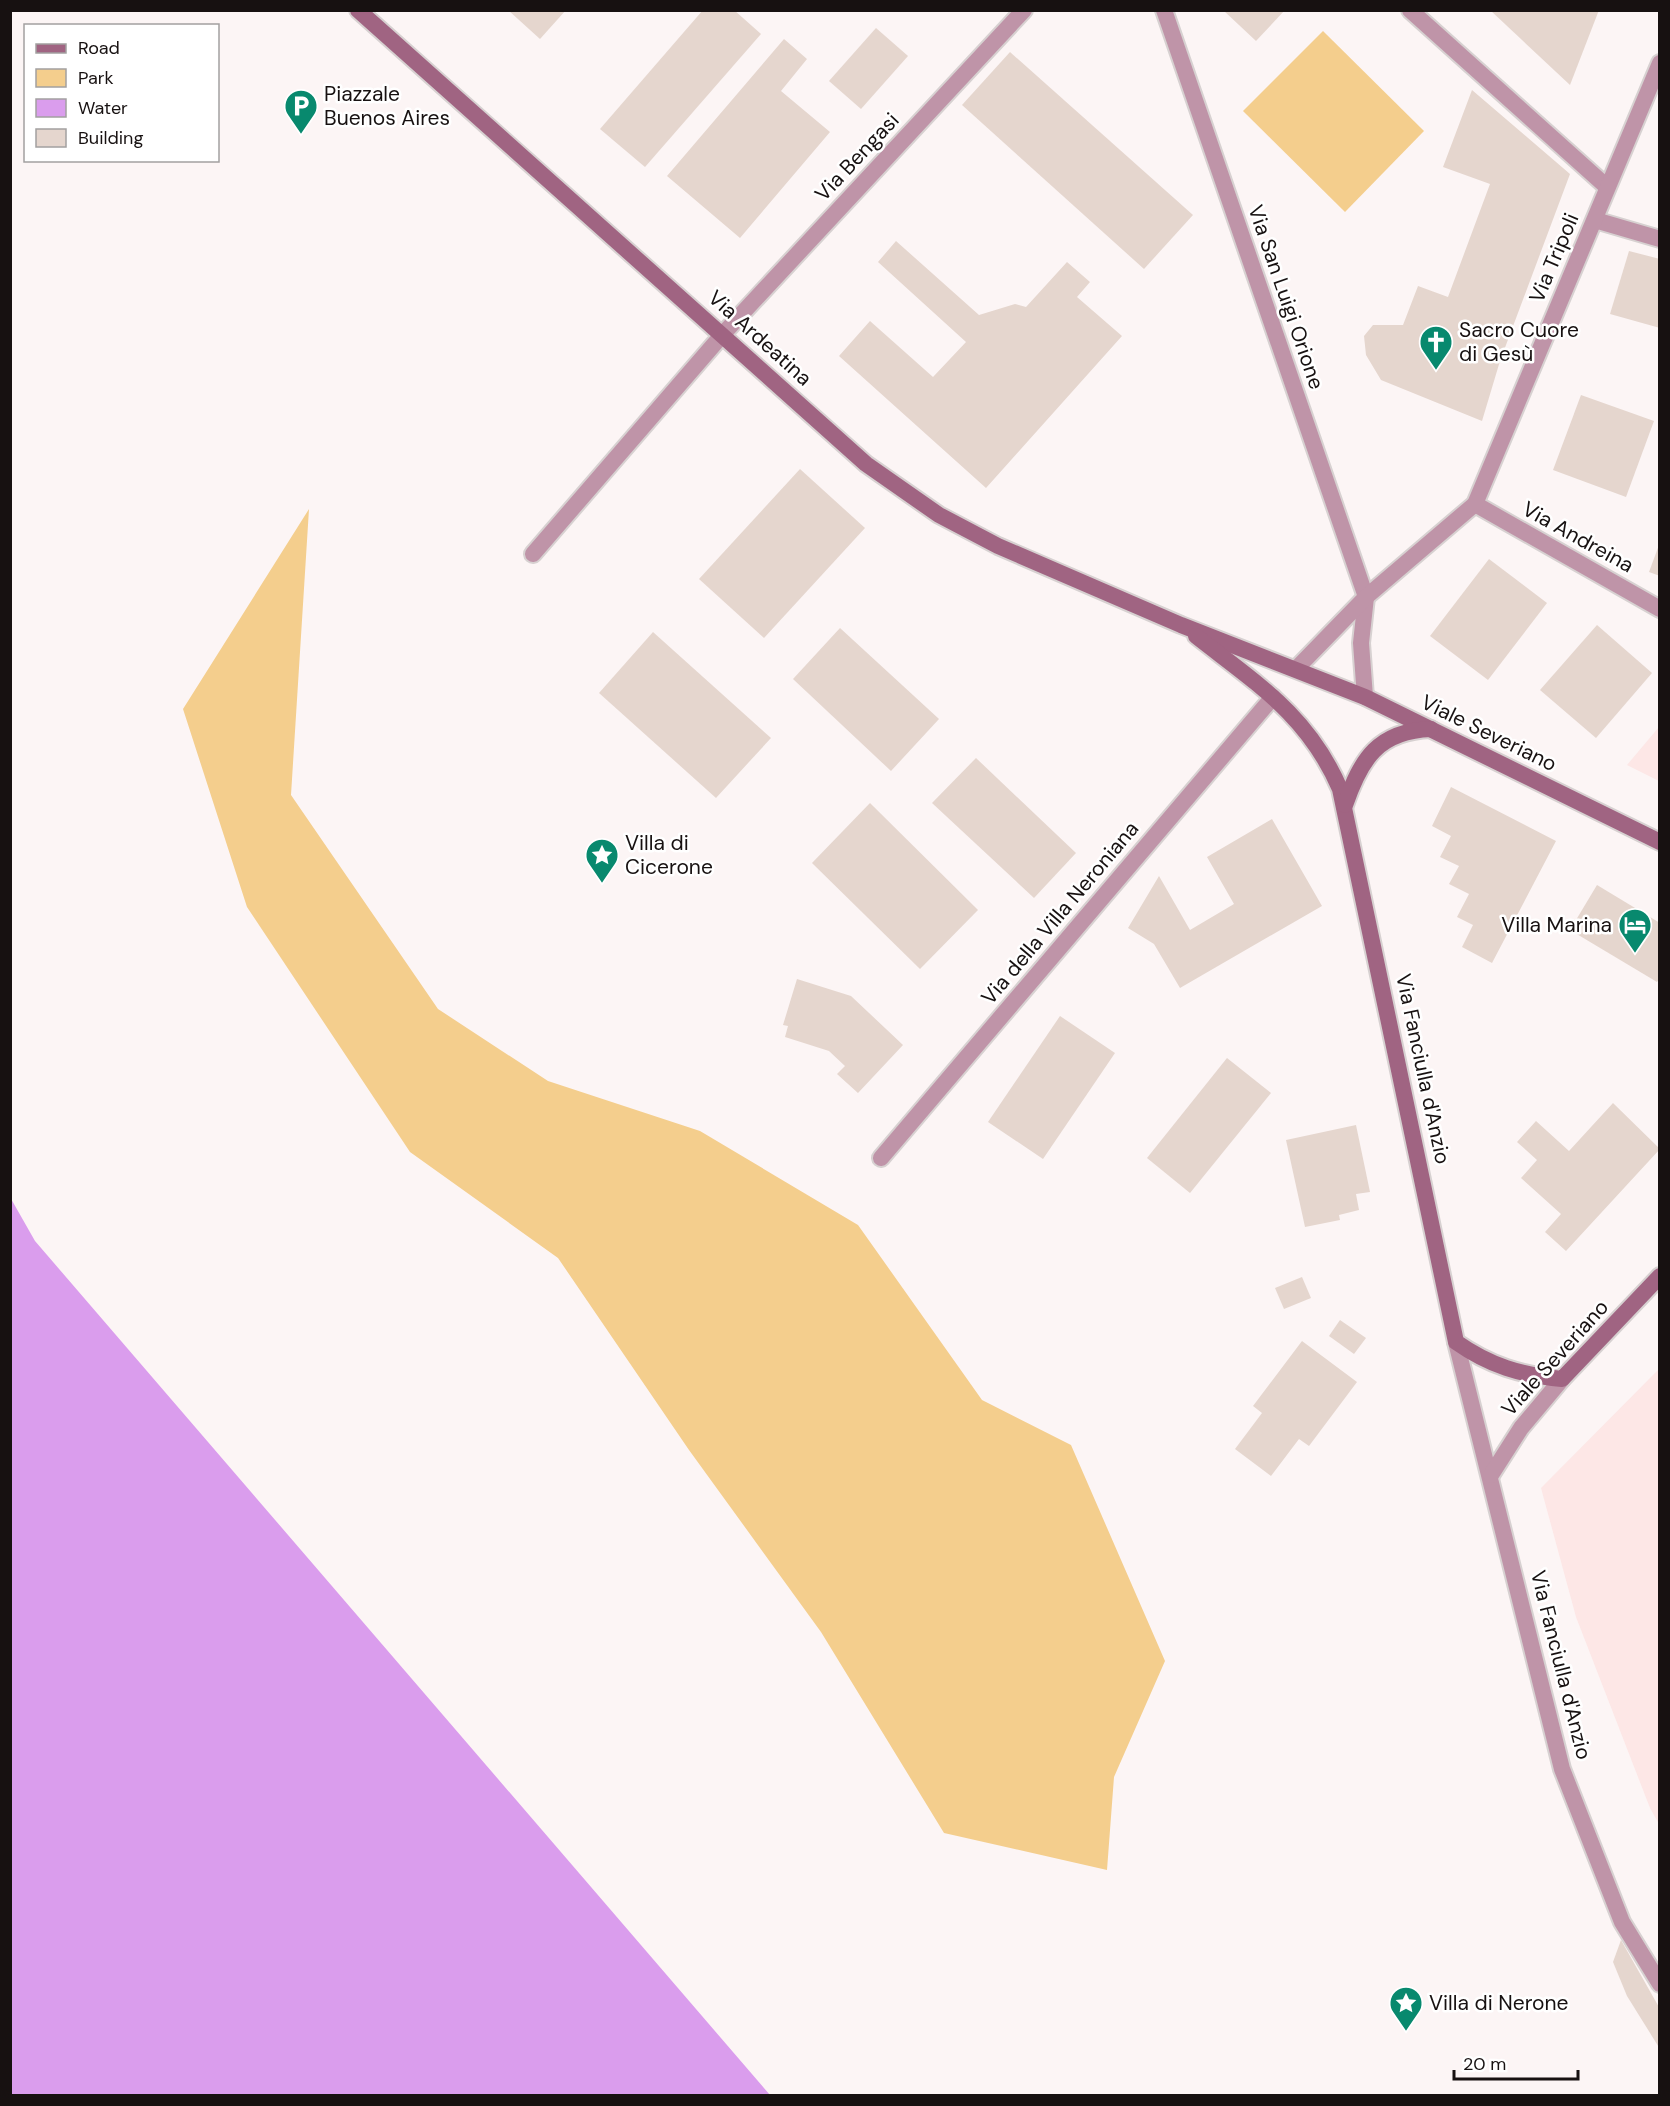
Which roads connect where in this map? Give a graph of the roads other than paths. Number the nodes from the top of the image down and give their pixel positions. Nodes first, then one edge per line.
1 (358, 10) edge
2 (1024, 10) edge
3 (1164, 10) edge
4 (1410, 10) edge
5 (1659, 63) edge
6 (1607, 187) junction
7 (1595, 220) junction
8 (1659, 239) edge
9 (723, 334) junction
10 (1474, 504) junction
11 (533, 554) dead end
12 (1366, 597) junction
13 (1659, 609) edge
14 (1181, 625) junction
15 (1296, 669) junction
16 (1273, 697) junction
17 (1365, 697) junction
18 (1431, 729) junction
19 (1345, 805) junction
20 (1659, 842) edge
21 (881, 1158) dead end
22 (1659, 1276) edge
23 (1456, 1342) junction
24 (1562, 1379) junction
25 (1491, 1475) junction
26 (1659, 1984) edge

1 - 9 main road, Via Ardeatina
2 - 9 street, Via Bengasi
3 - 12 street, Via San Luigi Orione
4 - 6 street
5 - 6 street, Via Tripoli
6 - 7 street, Via Tripoli
7 - 8 street
7 - 10 street, Via Tripoli
9 - 11 street, Via Bengasi
9 - 14 main road, Via Ardeatina
10 - 12 street, Via Tripoli
10 - 13 street, Via Andreina
12 - 15 street, Via Tripoli
12 - 17 street
14 - 15 main road, Via Ardeatina
14 - 16 main road, Via Ardeatina
15 - 17 main road, Viale Severiano
16 - 19 main road, Via Fanciulla d'Anzio
16 - 21 street, Via della Villa Neroniana
17 - 18 main road, Viale Severiano
18 - 19 main road
18 - 20 main road, Viale Severiano
19 - 23 main road, Via Fanciulla d'Anzio
22 - 24 main road, Viale Severiano
23 - 24 main road
23 - 25 street, Via Fanciulla d'Anzio
24 - 25 street, Viale Severiano
25 - 26 street, Via Fanciulla d'Anzio

